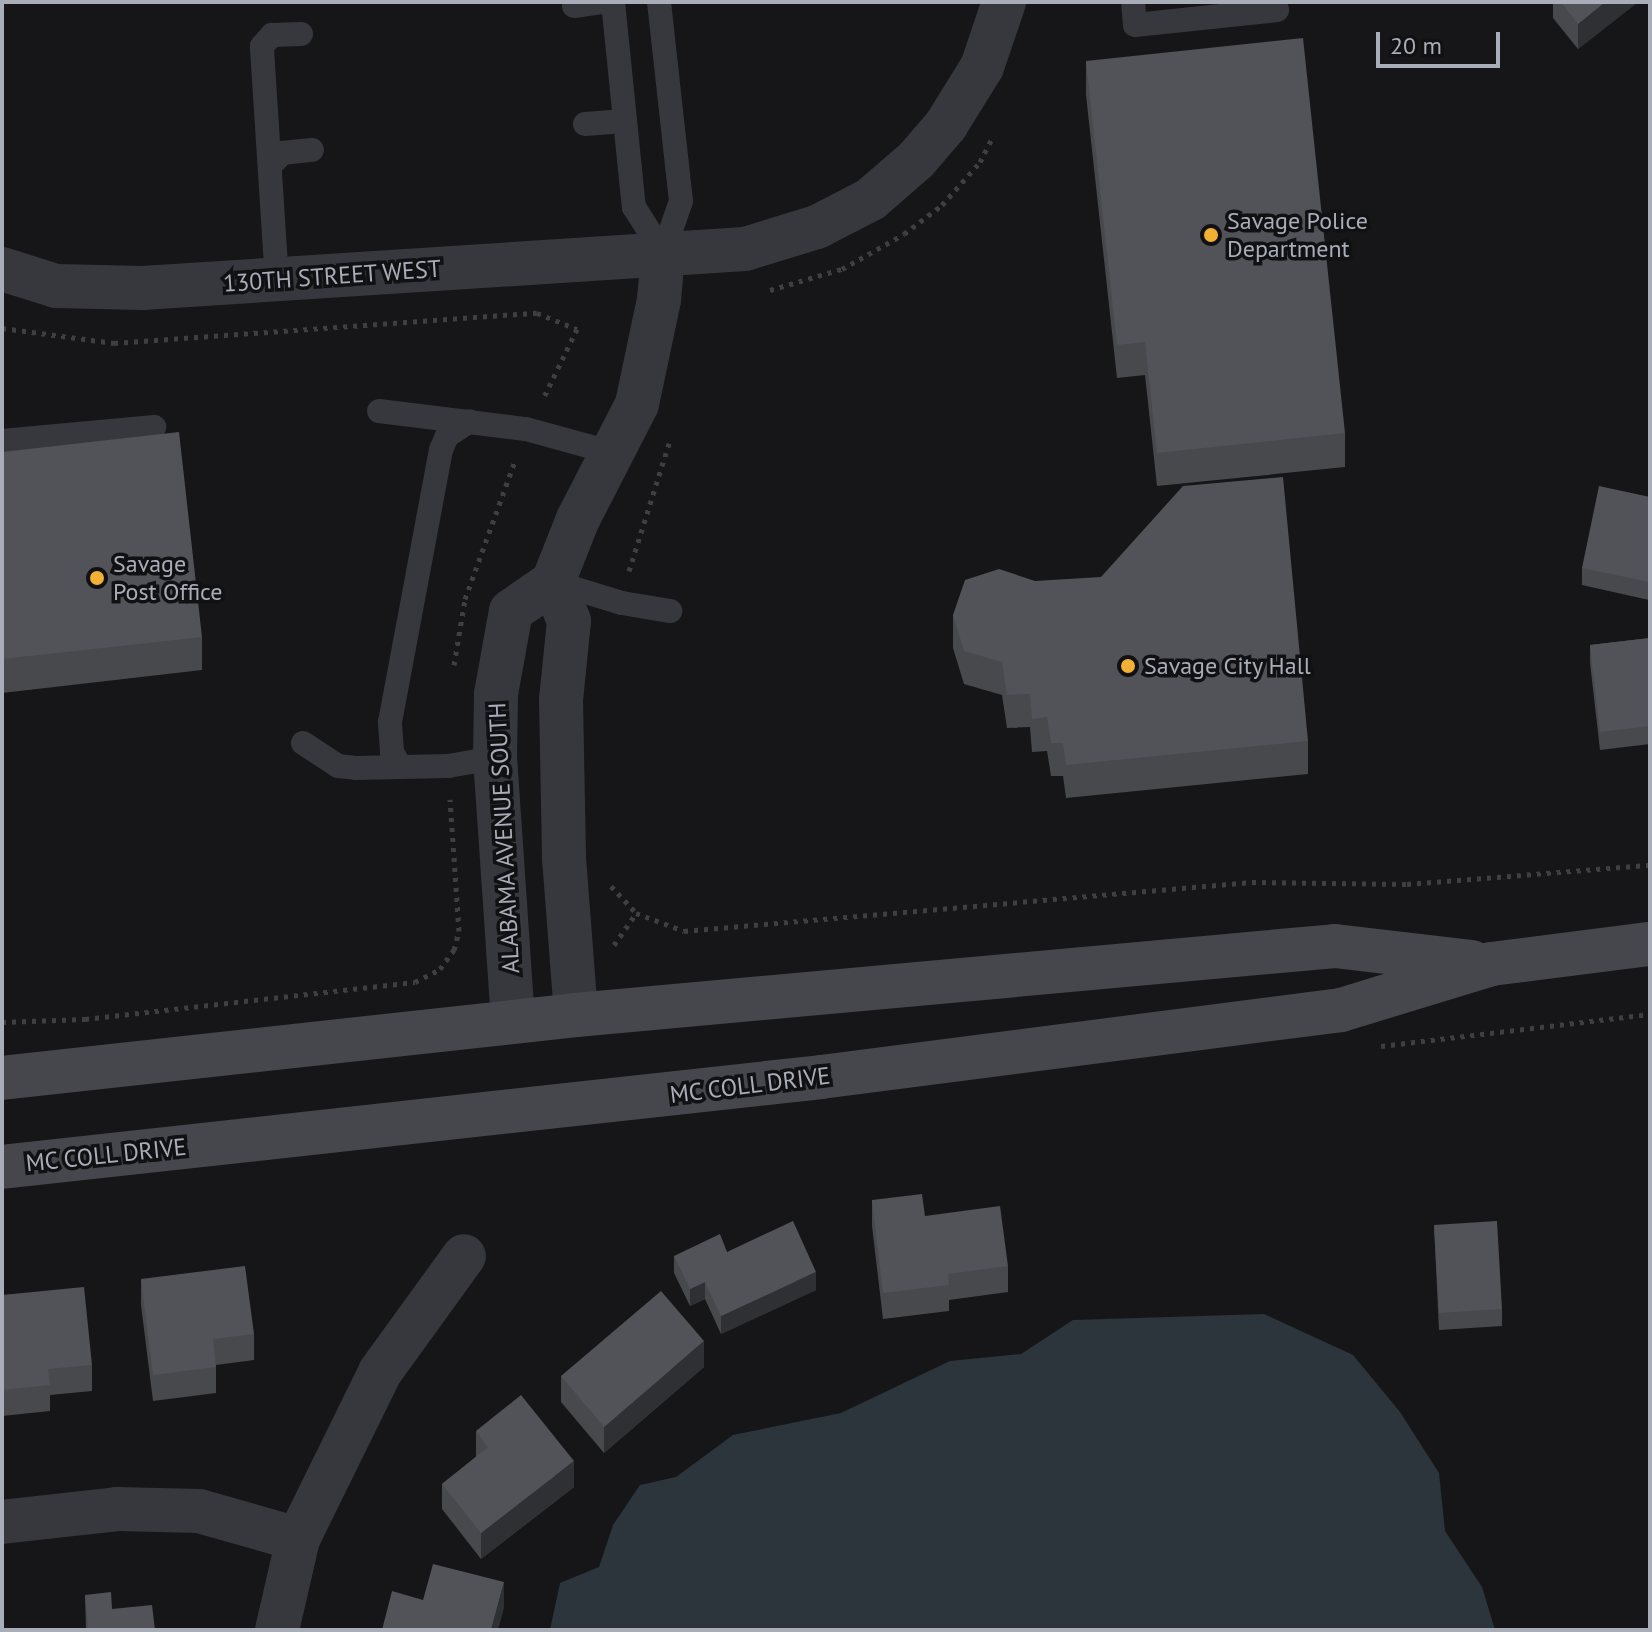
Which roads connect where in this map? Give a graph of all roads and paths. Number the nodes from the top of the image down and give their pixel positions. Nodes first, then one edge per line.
1 (602, 2) edge
2 (613, 2) edge
3 (659, 2) edge
4 (1004, 2) edge
5 (1133, 2) edge
6 (574, 6) dead end
7 (1277, 10) dead end
8 (301, 34) dead end
9 (625, 121) junction
10 (585, 124) dead end
11 (1000, 124) dead end
12 (312, 150) dead end
13 (270, 166) junction
14 (663, 253) junction
15 (2, 269) edge
16 (277, 281) junction
17 (763, 291) dead end
18 (2, 328) edge
19 (577, 329) dead end
20 (379, 411) dead end
21 (470, 421) junction
22 (154, 427) dead end
23 (672, 431) dead end
24 (2, 441) edge
25 (613, 453) junction
26 (553, 582) junction
27 (622, 603) junction
28 (670, 611) dead end
29 (303, 743) dead end
30 (495, 758) junction
31 (400, 767) junction
32 (1650, 865) edge
33 (608, 883) dead end
34 (1650, 944) edge
35 (1491, 964) junction
36 (576, 1015) junction
37 (513, 1021) junction
38 (2, 1078) edge
39 (2, 1167) edge
40 (464, 1256) dead end
41 (2, 1522) edge
42 (298, 1539) junction
43 (277, 1630) edge

1 - 6 lane
2 - 9 lane
3 - 14 lane
4 - 14 street, 130TH STREET WEST
5 - 7 lane
8 - 13 lane
9 - 10 lane
9 - 14 lane
11 - 17 path
12 - 13 lane
13 - 16 lane
14 - 16 street, 130TH STREET WEST
14 - 25 street
15 - 16 street, 130TH STREET WEST
18 - 19 path
20 - 21 lane
21 - 25 lane
21 - 31 lane
22 - 24 lane
23 - 27 path
25 - 26 street
26 - 27 lane
26 - 30 street, ALABAMA AVENUE SOUTH
26 - 36 street
27 - 28 lane
29 - 31 lane
30 - 31 lane
30 - 37 street, ALABAMA AVENUE SOUTH
32 - 33 path
34 - 35 main road, MC COLL DRIVE
35 - 36 main road, MC COLL DRIVE
35 - 39 main road, MC COLL DRIVE
36 - 37 main road, MC COLL DRIVE
37 - 38 main road, MC COLL DRIVE
40 - 42 street
41 - 42 street
42 - 43 street

